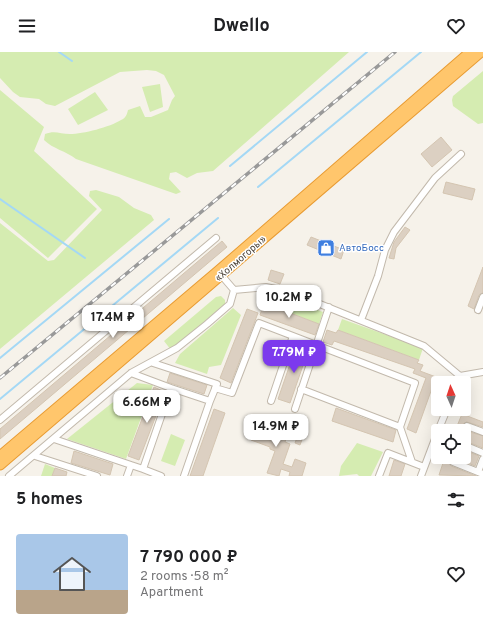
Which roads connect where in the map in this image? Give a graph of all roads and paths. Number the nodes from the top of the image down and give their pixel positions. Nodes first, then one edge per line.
1 (470, 52) edge
2 (481, 52) edge
3 (461, 154) dead end
4 (216, 238) dead end
5 (222, 276) junction
6 (234, 290) junction
7 (483, 297) edge
8 (329, 307) junction
9 (478, 310) dead end
10 (361, 320) junction
11 (293, 336) junction
12 (316, 344) junction
13 (153, 363) junction
14 (483, 372) edge
15 (131, 373) junction
16 (460, 376) joint
17 (171, 388) junction
18 (215, 388) junction
19 (301, 389) junction
20 (210, 401) junction
21 (271, 401) dead end
22 (295, 409) dead end
23 (0, 420) edge
24 (400, 427) junction
25 (471, 428) edge
26 (483, 432) edge
27 (54, 439) junction
28 (471, 448) edge
29 (431, 450) edge
30 (483, 453) edge
31 (0, 456) edge
32 (35, 456) junction
33 (483, 458) edge
34 (412, 462) junction
35 (458, 464) edge
36 (0, 465) edge
37 (131, 465) junction
38 (424, 466) junction
39 (78, 469) junction
40 (143, 469) junction
41 (480, 473) edge
42 (9, 476) edge
43 (76, 476) edge
44 (97, 476) edge
45 (127, 476) edge
46 (161, 476) edge
47 (184, 476) edge
48 (379, 476) edge
49 (421, 476) edge

1 - 31 highway, «Холмогоры»
2 - 5 highway, «Холмогоры»
3 - 10 street
4 - 23 street
5 - 6 street
5 - 36 highway, «Холмогоры»
6 - 8 street
6 - 13 street
7 - 9 street
8 - 10 street
8 - 12 street
10 - 16 street
11 - 12 street
11 - 18 street
11 - 21 street
12 - 19 street
12 - 24 street
13 - 15 street
13 - 18 street
14 - 16 street
15 - 17 street
15 - 27 street
17 - 20 street
17 - 40 street
18 - 20 street
19 - 22 street
19 - 24 street
20 - 47 street
24 - 34 street
25 - 26 street
27 - 32 street
27 - 37 street
28 - 30 street
29 - 38 street
32 - 39 street
32 - 42 street
33 - 41 street
34 - 38 street
34 - 48 street
35 - 41 street
37 - 40 street
37 - 45 street
38 - 49 street
39 - 43 street
39 - 44 street
40 - 46 street

